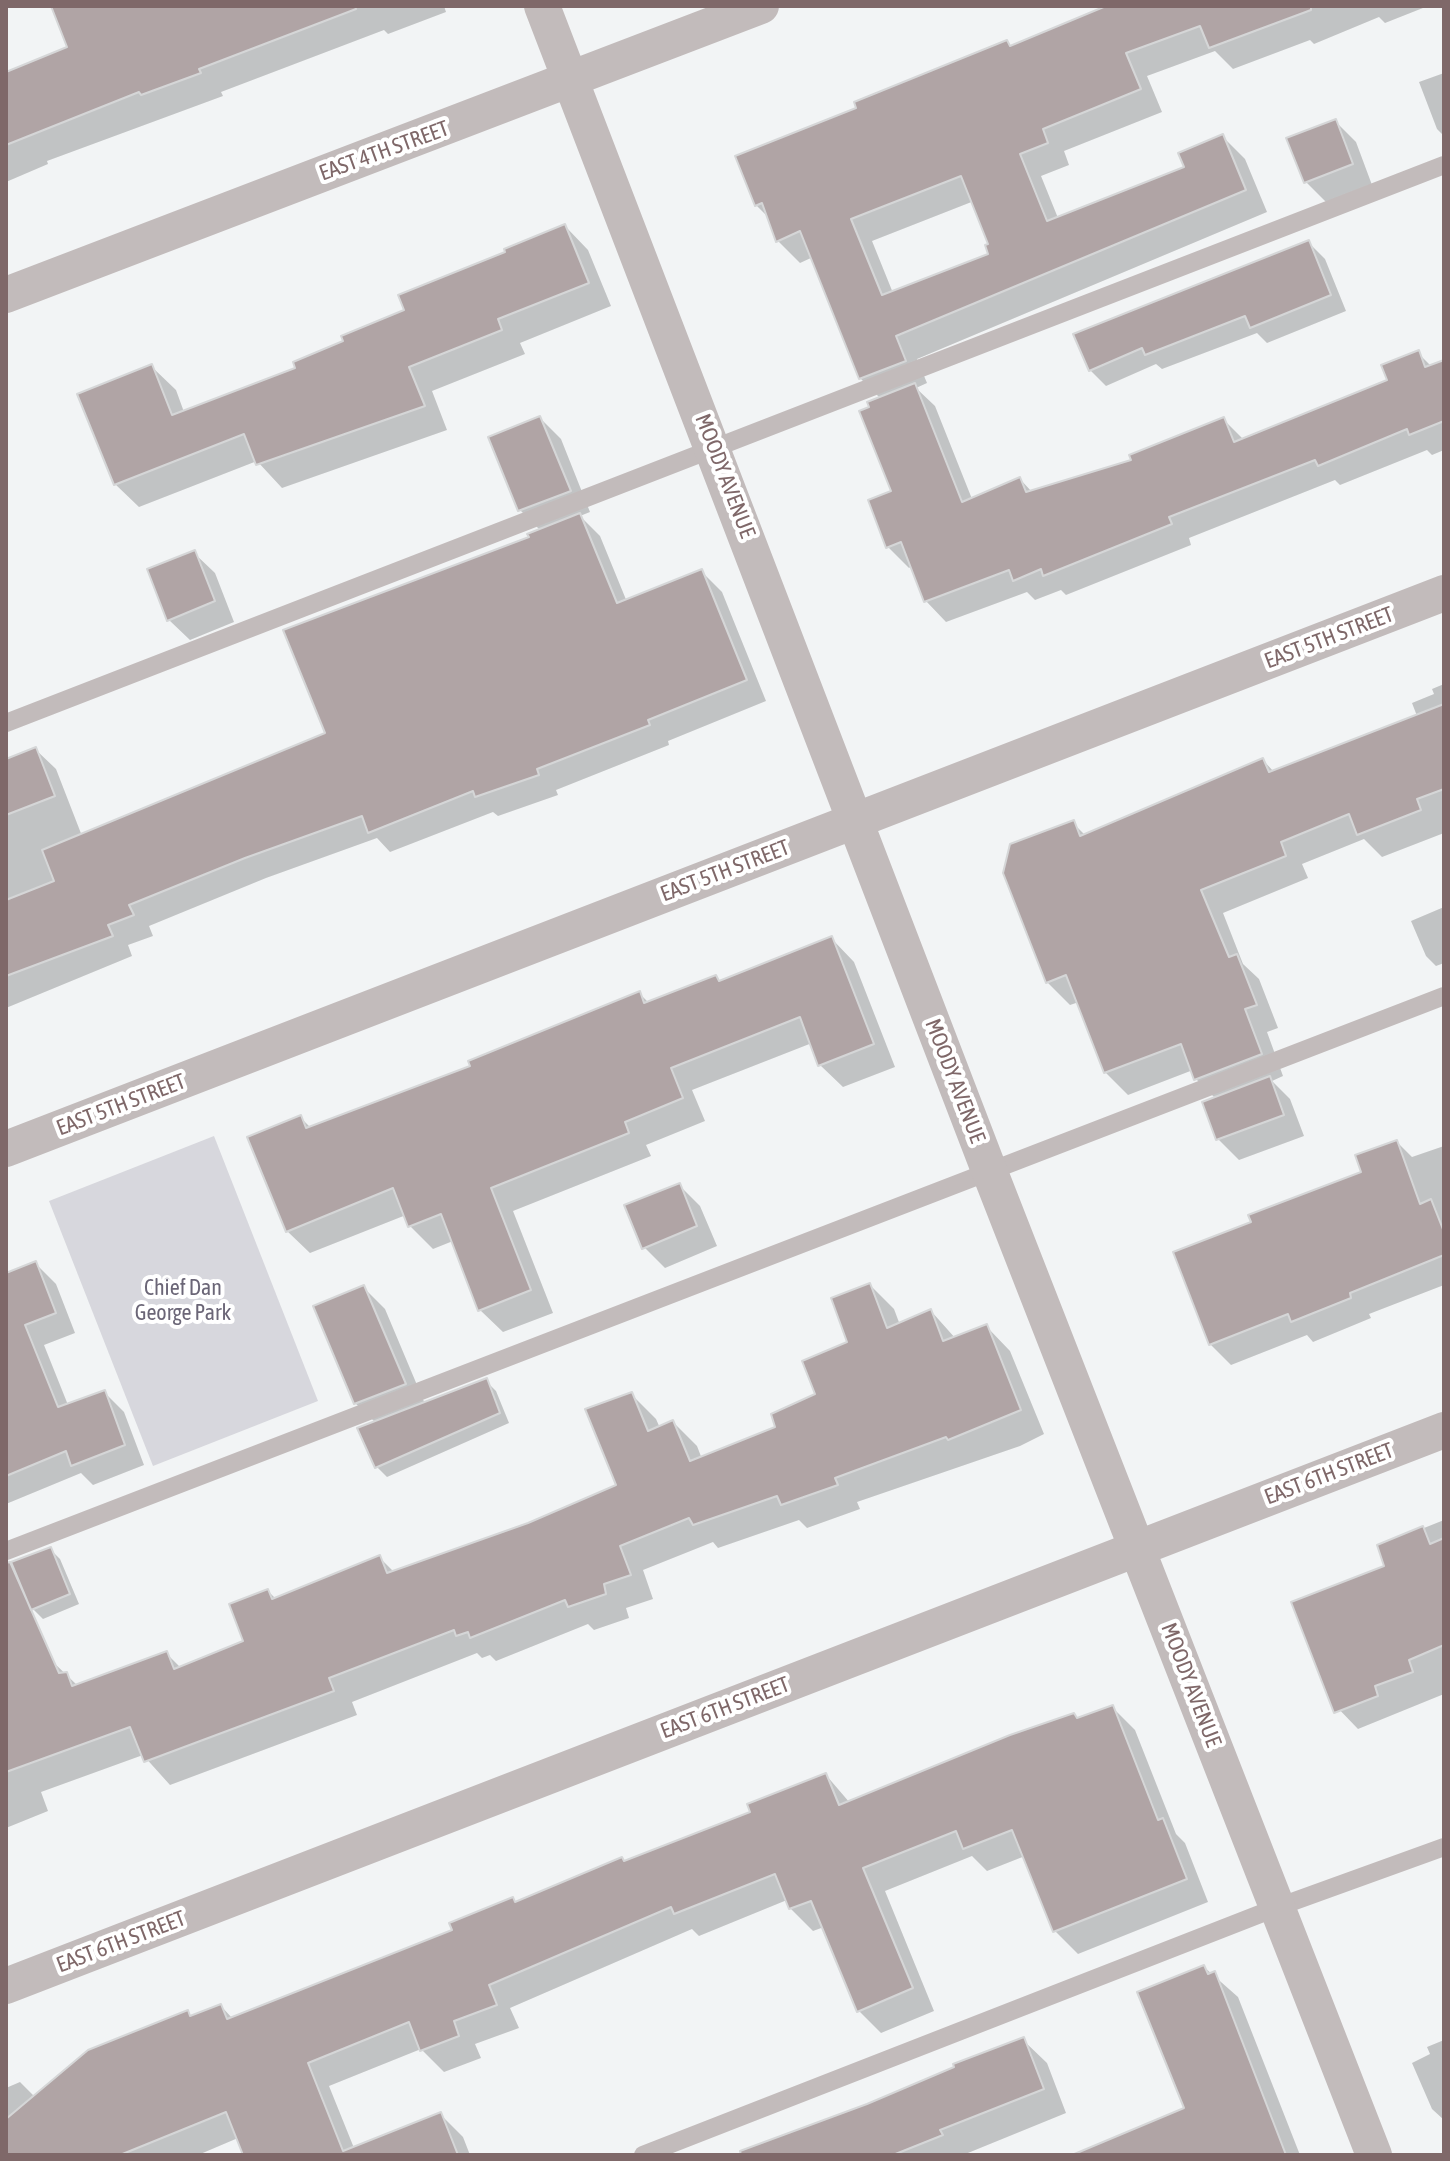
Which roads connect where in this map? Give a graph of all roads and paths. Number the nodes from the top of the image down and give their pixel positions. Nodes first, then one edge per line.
1 (542, 6) edge
2 (761, 6) edge
3 (571, 81) junction
4 (1444, 165) edge
5 (6, 295) edge
6 (714, 447) junction
7 (1444, 593) edge
8 (6, 723) edge
9 (855, 820) junction
10 (1444, 996) edge
11 (6, 1149) edge
12 (989, 1170) junction
13 (1444, 1430) edge
14 (1139, 1549) junction
15 (6, 1551) edge
16 (1444, 1847) edge
17 (1278, 1907) junction
18 (6, 1986) edge
19 (643, 2155) edge
20 (1374, 2155) edge

1 - 3 street, MOODY AVENUE
2 - 3 street, EAST 4TH STREET
3 - 5 street, EAST 4TH STREET
3 - 6 street, MOODY AVENUE
4 - 6 lane
6 - 8 lane
6 - 9 street, MOODY AVENUE
7 - 9 street, EAST 5TH STREET
9 - 11 street, EAST 5TH STREET
9 - 12 street, MOODY AVENUE
10 - 12 lane
12 - 14 street, MOODY AVENUE
12 - 15 lane
13 - 14 street, EAST 6TH STREET
14 - 17 street, MOODY AVENUE
14 - 18 street, EAST 6TH STREET
16 - 17 lane
17 - 19 lane
17 - 20 street, MOODY AVENUE

